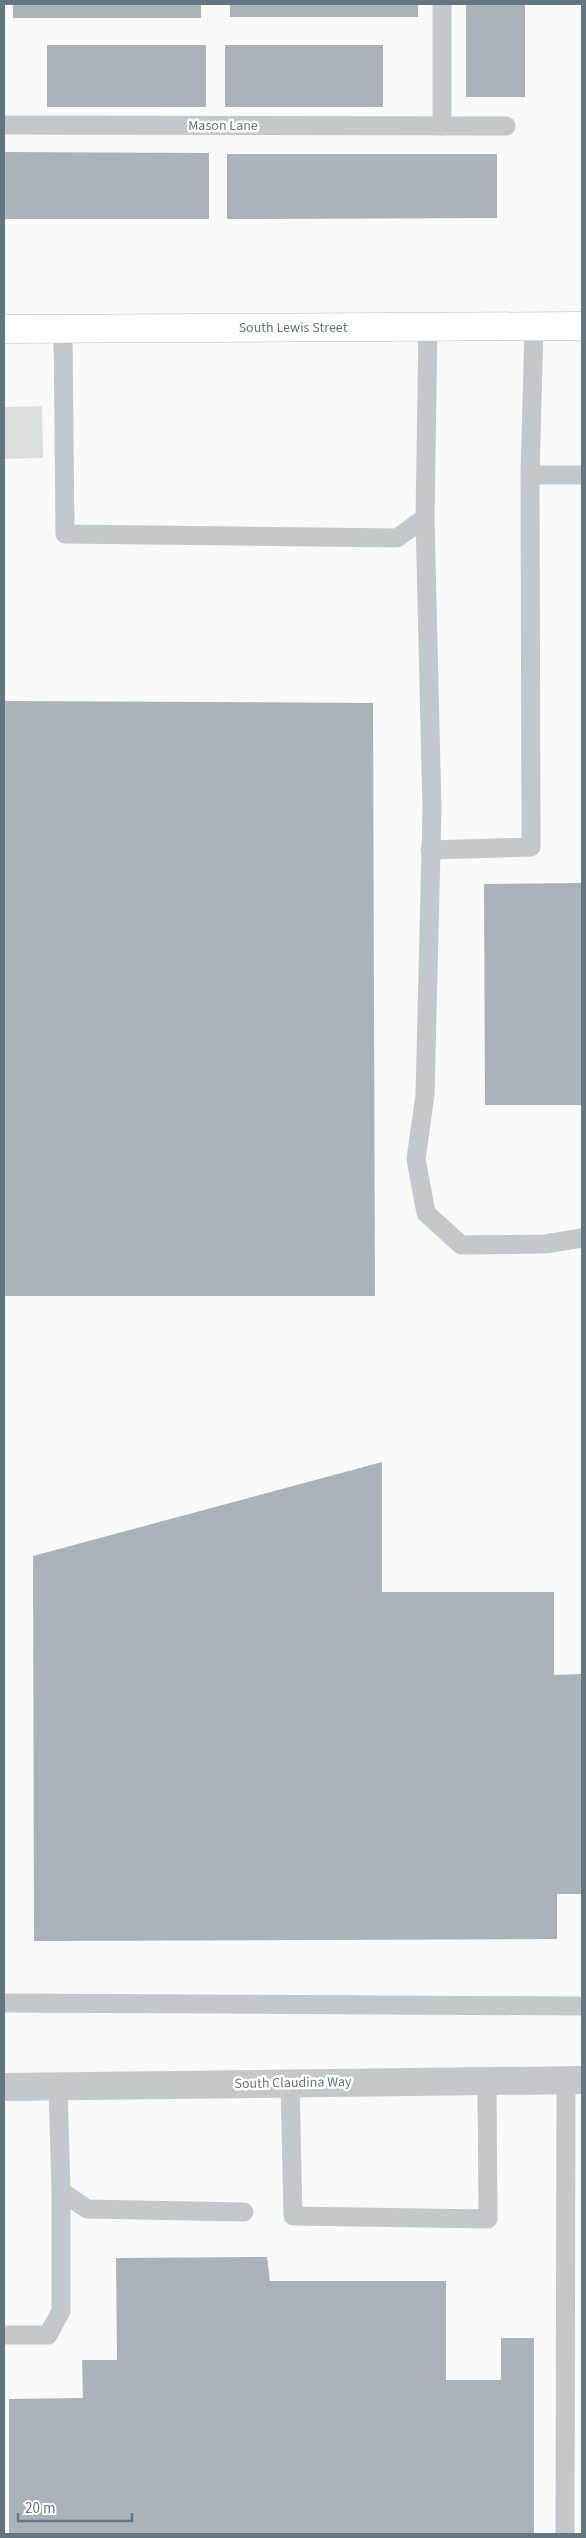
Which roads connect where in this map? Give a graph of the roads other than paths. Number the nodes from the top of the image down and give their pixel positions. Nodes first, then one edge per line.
1 (442, 4) edge
2 (4, 125) edge
3 (442, 126) junction
4 (506, 126) dead end
5 (582, 326) edge
6 (428, 327) junction
7 (534, 327) junction
8 (4, 329) edge
9 (63, 329) junction
10 (530, 475) junction
11 (582, 475) edge
12 (425, 518) junction
13 (430, 850) junction
14 (582, 1238) edge
15 (4, 2003) edge
16 (582, 2006) edge
17 (574, 2080) edge
18 (487, 2081) junction
19 (290, 2083) junction
20 (4, 2086) edge
21 (58, 2086) junction
22 (61, 2191) junction
23 (244, 2212) dead end
24 (4, 2335) edge
25 (565, 2534) edge

1 - 3 lane
2 - 3 lane, Mason Lane
3 - 4 lane, Mason Lane
5 - 7 main road, South Lewis Street
6 - 7 main road, South Lewis Street
6 - 9 main road, South Lewis Street
6 - 12 lane
7 - 10 lane
8 - 9 main road, South Lewis Street
9 - 12 lane
10 - 11 lane
10 - 13 lane
12 - 13 lane
13 - 14 lane
15 - 16 lane
17 - 18 street, South Claudina Way
17 - 25 lane
18 - 19 street, South Claudina Way
18 - 19 lane
19 - 21 street, South Claudina Way
20 - 21 street, South Claudina Way
21 - 22 lane
22 - 23 lane
22 - 24 lane

